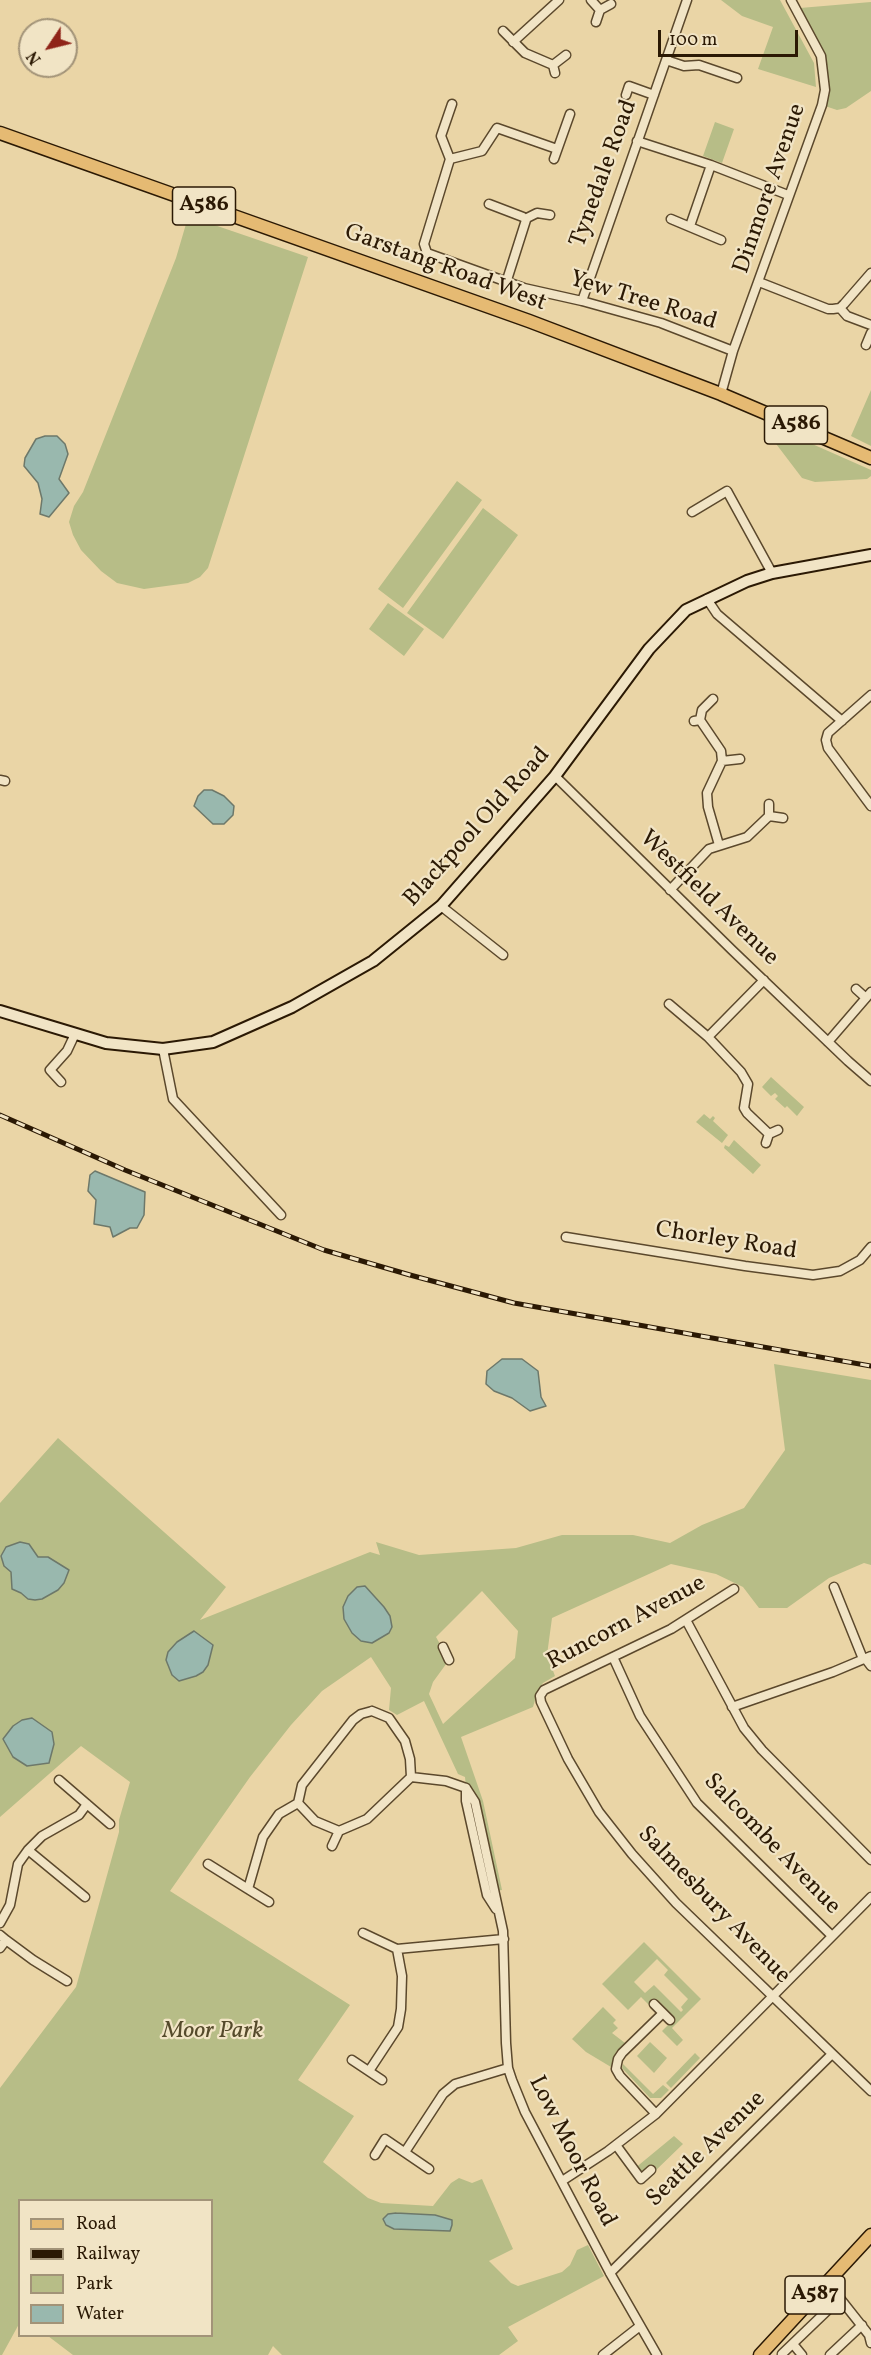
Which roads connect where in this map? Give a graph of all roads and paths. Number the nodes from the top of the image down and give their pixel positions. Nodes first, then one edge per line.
1 (559, 0) edge
2 (591, 0) edge
3 (687, 0) edge
4 (791, 0) edge
5 (611, 4) dead end
6 (600, 10) junction
7 (596, 22) dead end
8 (503, 31) dead end
9 (513, 42) junction
10 (566, 55) dead end
11 (666, 60) junction
12 (727, 87) dead end
13 (626, 95) dead end
14 (654, 95) junction
15 (452, 104) dead end
16 (570, 114) dead end
17 (0, 133) edge
18 (637, 141) junction
19 (557, 149) junction
20 (450, 159) junction
21 (554, 159) dead end
22 (711, 165) junction
23 (788, 195) junction
24 (489, 204) dead end
25 (550, 215) dead end
26 (525, 219) junction
27 (671, 219) dead end
28 (690, 226) junction
29 (721, 240) dead end
30 (871, 273) edge
31 (759, 282) junction
32 (506, 283) junction
33 (582, 301) junction
34 (840, 308) junction
35 (871, 325) edge
36 (871, 334) edge
37 (866, 345) dead end
38 (733, 351) junction
39 (721, 394) junction
40 (871, 458) edge
41 (692, 512) dead end
42 (871, 555) edge
43 (772, 573) junction
44 (707, 599) junction
45 (871, 695) edge
46 (713, 699) dead end
47 (842, 721) junction
48 (740, 759) dead end
49 (722, 761) junction
50 (555, 776) junction
51 (769, 804) dead end
52 (871, 806) edge
53 (769, 816) junction
54 (783, 818) dead end
55 (719, 845) junction
56 (670, 890) junction
57 (441, 906) junction
58 (503, 955) dead end
59 (764, 980) junction
60 (856, 988) dead end
61 (868, 995) edge
62 (669, 1004) dead end
63 (0, 1011) edge
64 (75, 1034) junction
65 (708, 1037) junction
66 (831, 1045) junction
67 (163, 1049) junction
68 (871, 1081) edge
69 (61, 1082) dead end
70 (766, 1143) dead end
71 (281, 1215) dead end
72 (566, 1237) dead end
73 (871, 1247) edge
74 (834, 1587) dead end
75 (734, 1589) dead end
76 (686, 1620) junction
77 (443, 1647) dead end
78 (613, 1657) junction
79 (449, 1660) dead end
80 (868, 1660) edge
81 (540, 1696) joint
82 (732, 1707) junction
83 (411, 1777) junction
84 (59, 1780) dead end
85 (297, 1803) junction
86 (87, 1804) junction
87 (110, 1824) dead end
88 (339, 1831) junction
89 (332, 1846) dead end
90 (28, 1850) junction
91 (871, 1860) edge
92 (208, 1864) dead end
93 (73, 1872) dead end
94 (63, 1877) junction
95 (248, 1889) junction
96 (85, 1897) dead end
97 (871, 1897) edge
98 (269, 1902) dead end
99 (0, 1923) edge
100 (363, 1933) dead end
101 (831, 1935) junction
102 (3, 1937) edge
103 (504, 1939) junction
104 (0, 1948) edge
105 (397, 1949) junction
106 (58, 1976) junction
107 (67, 1982) dead end
108 (51, 1985) dead end
109 (773, 1995) junction
110 (654, 2004) dead end
111 (832, 2055) junction
112 (352, 2060) dead end
113 (508, 2068) junction
114 (369, 2071) junction
115 (382, 2080) dead end
116 (871, 2091) edge
117 (656, 2114) junction
118 (616, 2145) junction
119 (405, 2152) junction
120 (375, 2155) dead end
121 (429, 2169) dead end
122 (651, 2170) dead end
123 (562, 2181) junction
124 (871, 2235) edge
125 (610, 2273) junction
126 (827, 2282) junction
127 (831, 2307) dead end
128 (862, 2325) junction
129 (640, 2326) junction
130 (871, 2343) edge
131 (793, 2344) junction
132 (782, 2354) edge
133 (603, 2355) edge
134 (657, 2355) edge
135 (760, 2355) edge
136 (802, 2355) edge
137 (830, 2355) edge

1 - 9 street
2 - 6 street
3 - 11 street, Tynedale Road
4 - 23 street, Dinmore Avenue
5 - 6 street
6 - 7 street
8 - 9 street
9 - 10 street
11 - 12 street
11 - 14 street, Tynedale Road
13 - 14 street, Tynedale Road
14 - 18 street, Tynedale Road
15 - 20 street
16 - 19 street
17 - 39 main road, Garstang Road West / A586
18 - 22 street
18 - 33 street, Tynedale Road
19 - 20 street
19 - 21 street
20 - 32 street, Yew Tree Road
22 - 23 street
22 - 28 street
23 - 31 street, Dinmore Avenue
24 - 26 street
25 - 26 street
26 - 32 street
27 - 28 street
28 - 29 street
30 - 34 street
31 - 34 street
31 - 38 street, Dinmore Avenue
32 - 33 street, Yew Tree Road
33 - 38 street, Yew Tree Road
34 - 35 street
36 - 37 street
38 - 39 street, Dinmore Avenue
39 - 40 main road, Garstang Road West / A586
41 - 43 street
42 - 43 main road, Blackpool Old Road
43 - 44 main road, Blackpool Old Road
44 - 47 street
44 - 50 main road, Blackpool Old Road
45 - 47 street
46 - 49 street
47 - 52 street
48 - 49 street
49 - 55 street
50 - 56 street, Westfield Avenue
50 - 57 main road, Blackpool Old Road
51 - 53 street
53 - 54 street
53 - 55 street
55 - 56 street
56 - 59 street, Westfield Avenue
57 - 58 street
57 - 67 main road, Blackpool Old Road
59 - 65 street
59 - 66 street, Westfield Avenue
60 - 61 street
61 - 66 street
62 - 65 street
63 - 64 main road, Blackpool Old Road
64 - 67 main road, Blackpool Old Road
64 - 69 street
65 - 70 street
66 - 68 street, Westfield Avenue
67 - 71 street
72 - 73 street, Chorley Road
74 - 80 street
75 - 76 street, Runcorn Avenue
76 - 78 street, Runcorn Avenue
76 - 82 street
77 - 79 street
78 - 81 street, Runcorn Avenue
78 - 101 street, Salcombe Avenue
80 - 82 street
81 - 109 street, Salmesbury Avenue
82 - 91 street
83 - 85 street
83 - 88 street
83 - 103 street, Low Moor Road
84 - 86 street
85 - 88 street
85 - 95 street
86 - 87 street
86 - 90 street
88 - 89 street
90 - 94 street
90 - 99 street
92 - 95 street
93 - 94 street
94 - 96 street
95 - 98 street
97 - 101 street
100 - 105 street
101 - 109 street
102 - 104 street
102 - 106 street
103 - 105 street
103 - 113 street, Low Moor Road
105 - 114 street
106 - 107 street
106 - 108 street
109 - 111 street, Salmesbury Avenue
109 - 117 street
110 - 117 street
111 - 116 street, Salmesbury Avenue
111 - 125 street, Seattle Avenue
112 - 114 street
113 - 119 street
113 - 123 street, Low Moor Road
114 - 115 street
117 - 118 street
118 - 122 street
118 - 123 street
119 - 120 street
119 - 121 street
123 - 125 street, Low Moor Road
124 - 126 main road, A587
125 - 129 street, Low Moor Road
126 - 128 street
126 - 135 main road, A587
127 - 131 street
128 - 130 street
128 - 137 street
129 - 133 street
129 - 134 street, Low Moor Road
131 - 132 street
131 - 136 street

